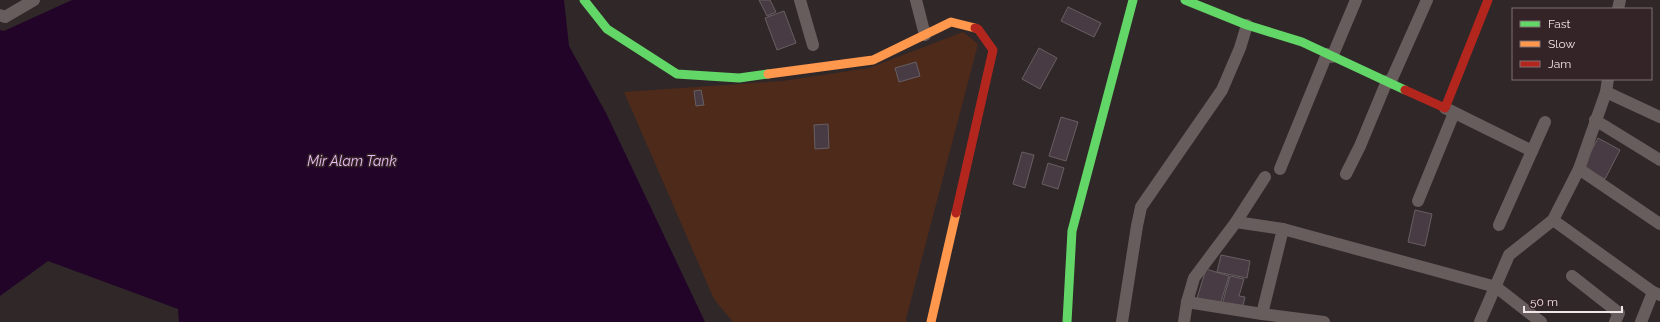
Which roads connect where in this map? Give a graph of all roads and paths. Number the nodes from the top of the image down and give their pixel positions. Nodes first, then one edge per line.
1 (34, 0) edge
2 (584, 0) edge
3 (800, 0) edge
4 (916, 0) edge
5 (1133, 0) edge
6 (1185, 0) edge
7 (1356, 0) edge
8 (1427, 0) edge
9 (1488, 0) edge
10 (0, 15) edge
11 (1247, 25) junction
12 (925, 35) junction
13 (813, 45) dead end
14 (1330, 55) junction
15 (1608, 80) edge
16 (1388, 82) junction
17 (1606, 92) junction
18 (1450, 110) junction
19 (1660, 117) edge
20 (1595, 120) junction
21 (1545, 122) dead end
22 (1532, 151) junction
23 (1660, 160) edge
24 (1280, 169) dead end
25 (1579, 169) junction
26 (1346, 174) dead end
27 (1265, 177) dead end
28 (1418, 201) dead end
29 (1553, 220) junction
30 (1236, 222) junction
31 (1660, 224) edge
32 (1499, 225) dead end
33 (1283, 229) junction
34 (1572, 276) dead end
35 (1496, 287) junction
36 (1656, 293) edge
37 (1187, 302) junction
38 (1262, 314) junction
39 (931, 322) edge
40 (1067, 322) edge
41 (1122, 322) edge
42 (1184, 322) edge
43 (1324, 322) edge
44 (1480, 322) edge
45 (1541, 322) edge
46 (1616, 322) edge
47 (1641, 322) edge

1 - 10 street
2 - 12 street
3 - 13 street
4 - 12 street
5 - 40 street
6 - 11 street
7 - 14 street
8 - 16 street
9 - 18 street
11 - 14 street
11 - 41 street
12 - 39 street
14 - 16 street
14 - 24 street
15 - 17 street
16 - 18 street
16 - 26 street
17 - 19 street
17 - 20 street
18 - 22 street
18 - 28 street
20 - 23 street
20 - 25 street
21 - 22 street
22 - 32 street
25 - 29 street
25 - 31 street
27 - 30 street
29 - 35 street
29 - 36 street
30 - 33 street
30 - 37 street
33 - 35 street
33 - 38 street
34 - 46 street
35 - 44 street
35 - 45 street
36 - 47 street
37 - 38 street
37 - 42 street
38 - 43 street

